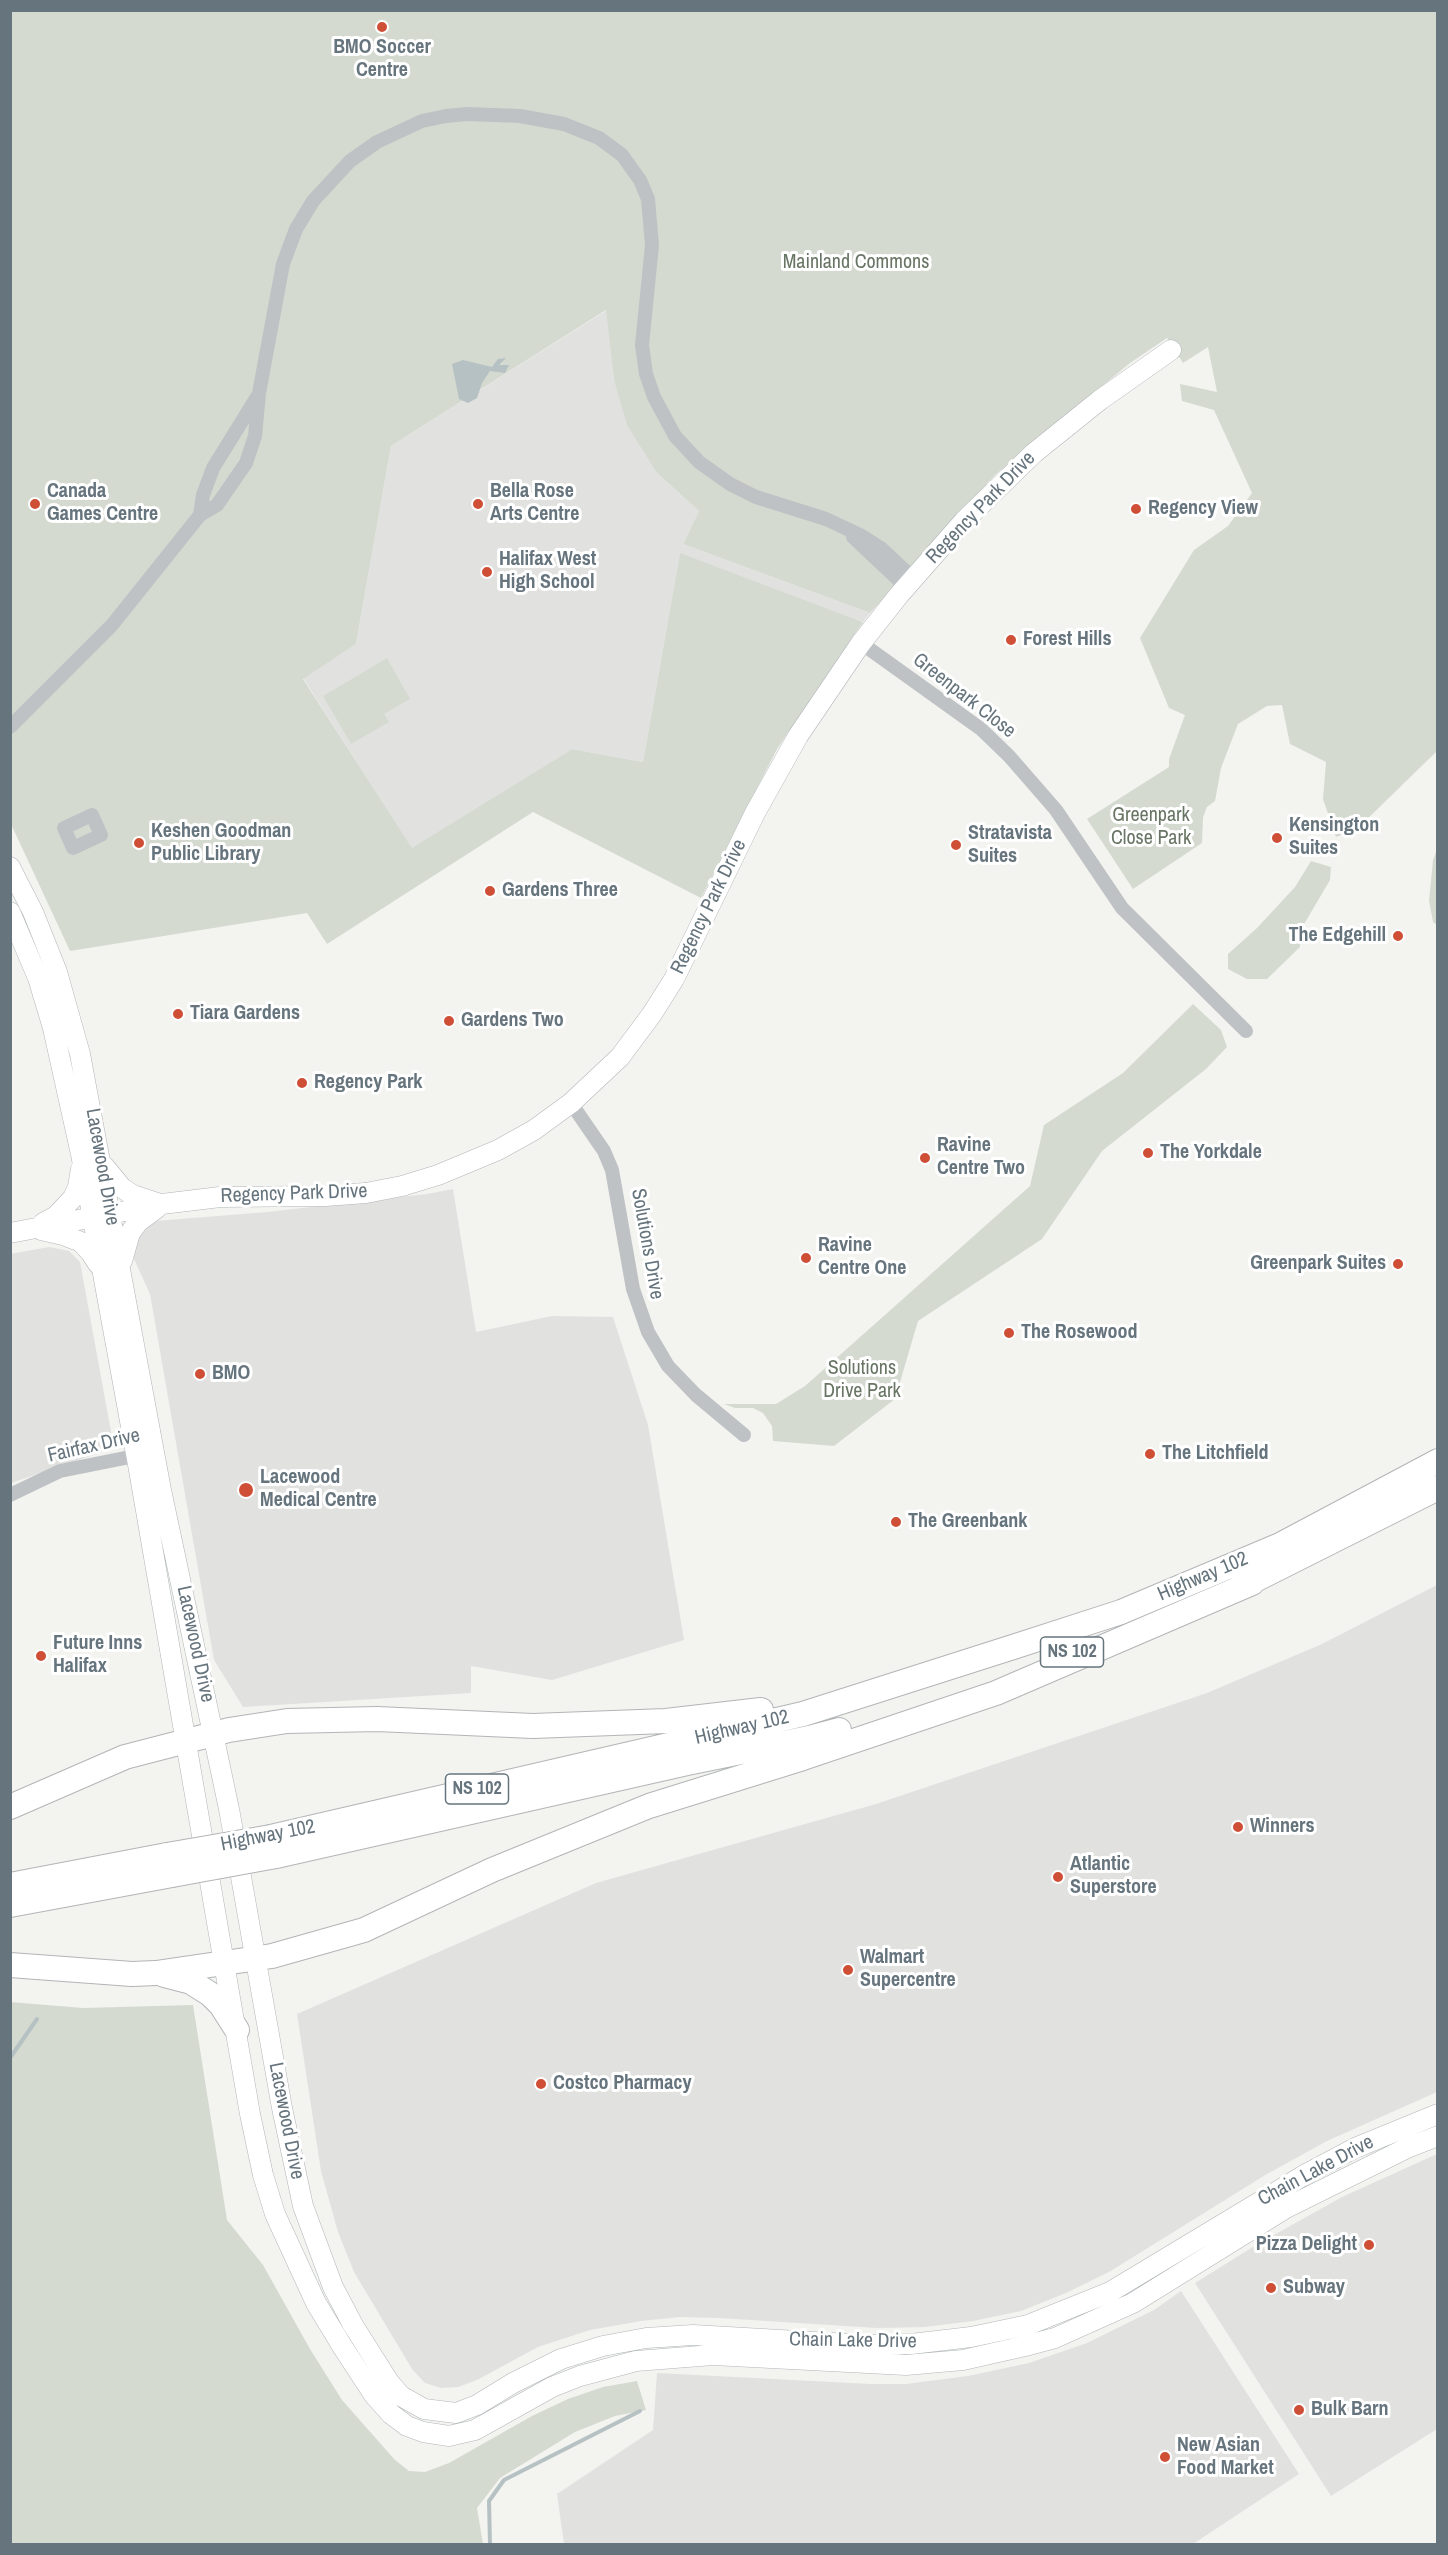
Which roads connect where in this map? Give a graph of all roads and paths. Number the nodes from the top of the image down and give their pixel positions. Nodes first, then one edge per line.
1 (1171, 350) dead end
2 (259, 393) junction
3 (200, 515) junction
4 (910, 582) junction
5 (861, 643) junction
6 (10, 727) edge
7 (10, 867) edge
8 (10, 912) edge
9 (1246, 1032) dead end
10 (571, 1103) junction
11 (81, 1154) junction
12 (101, 1161) junction
13 (162, 1204) junction
14 (101, 1216) junction
15 (33, 1228) junction
16 (10, 1233) edge
17 (111, 1273) junction
18 (744, 1435) dead end
19 (146, 1454) junction
20 (1437, 1461) edge
21 (1437, 1488) edge
22 (10, 1495) edge
23 (1252, 1583) junction
24 (1121, 1612) junction
25 (213, 1734) junction
26 (186, 1740) junction
27 (10, 1807) edge
28 (273, 1846) junction
29 (170, 1865) junction
30 (10, 1885) edge
31 (10, 1905) edge
32 (255, 1960) junction
33 (225, 1964) junction
34 (10, 1965) edge
35 (156, 1972) junction
36 (237, 2031) junction
37 (1437, 2114) edge
38 (1437, 2136) edge
39 (412, 2404) joint
40 (423, 2432) joint

1 - 4 street, Regency Park Drive
2 - 3 street
2 - 3 street
2 - 4 street
3 - 6 street
4 - 5 street, Regency Park Drive
5 - 9 street, Greenpark Close
5 - 10 street, Regency Park Drive
7 - 12 street, Lacewood Drive
8 - 11 street, Lacewood Drive
10 - 13 street, Regency Park Drive
10 - 18 street, Solutions Drive
11 - 14 street, Lacewood Drive
11 - 15 street
12 - 13 street
12 - 14 street, Lacewood Drive
13 - 14 street, Regency Park Drive
13 - 17 street
14 - 15 street, Regency Park Drive
14 - 17 street, Lacewood Drive
15 - 16 street, Regency Park Drive
15 - 17 street
17 - 19 street, Lacewood Drive
19 - 22 street, Fairfax Drive
19 - 25 street, Lacewood Drive
19 - 26 street, Lacewood Drive
20 - 24 highway, Highway 102 / NS 102
21 - 23 highway, Highway 102 / NS 102
23 - 28 highway, Highway 102 / NS 102
23 - 32 highway
24 - 25 highway
24 - 28 highway, Highway 102 / NS 102
25 - 26 highway
25 - 32 street, Lacewood Drive
26 - 27 highway
26 - 33 street, Lacewood Drive
28 - 29 highway, Highway 102 / NS 102, bridge
29 - 30 highway, Highway 102 / NS 102
29 - 31 highway, Highway 102 / NS 102
32 - 33 highway
32 - 39 street, Lacewood Drive
33 - 35 highway
33 - 36 street, Lacewood Drive
34 - 35 highway
35 - 36 highway
36 - 40 street, Lacewood Drive
37 - 39 street, Chain Lake Drive
38 - 40 street, Chain Lake Drive

